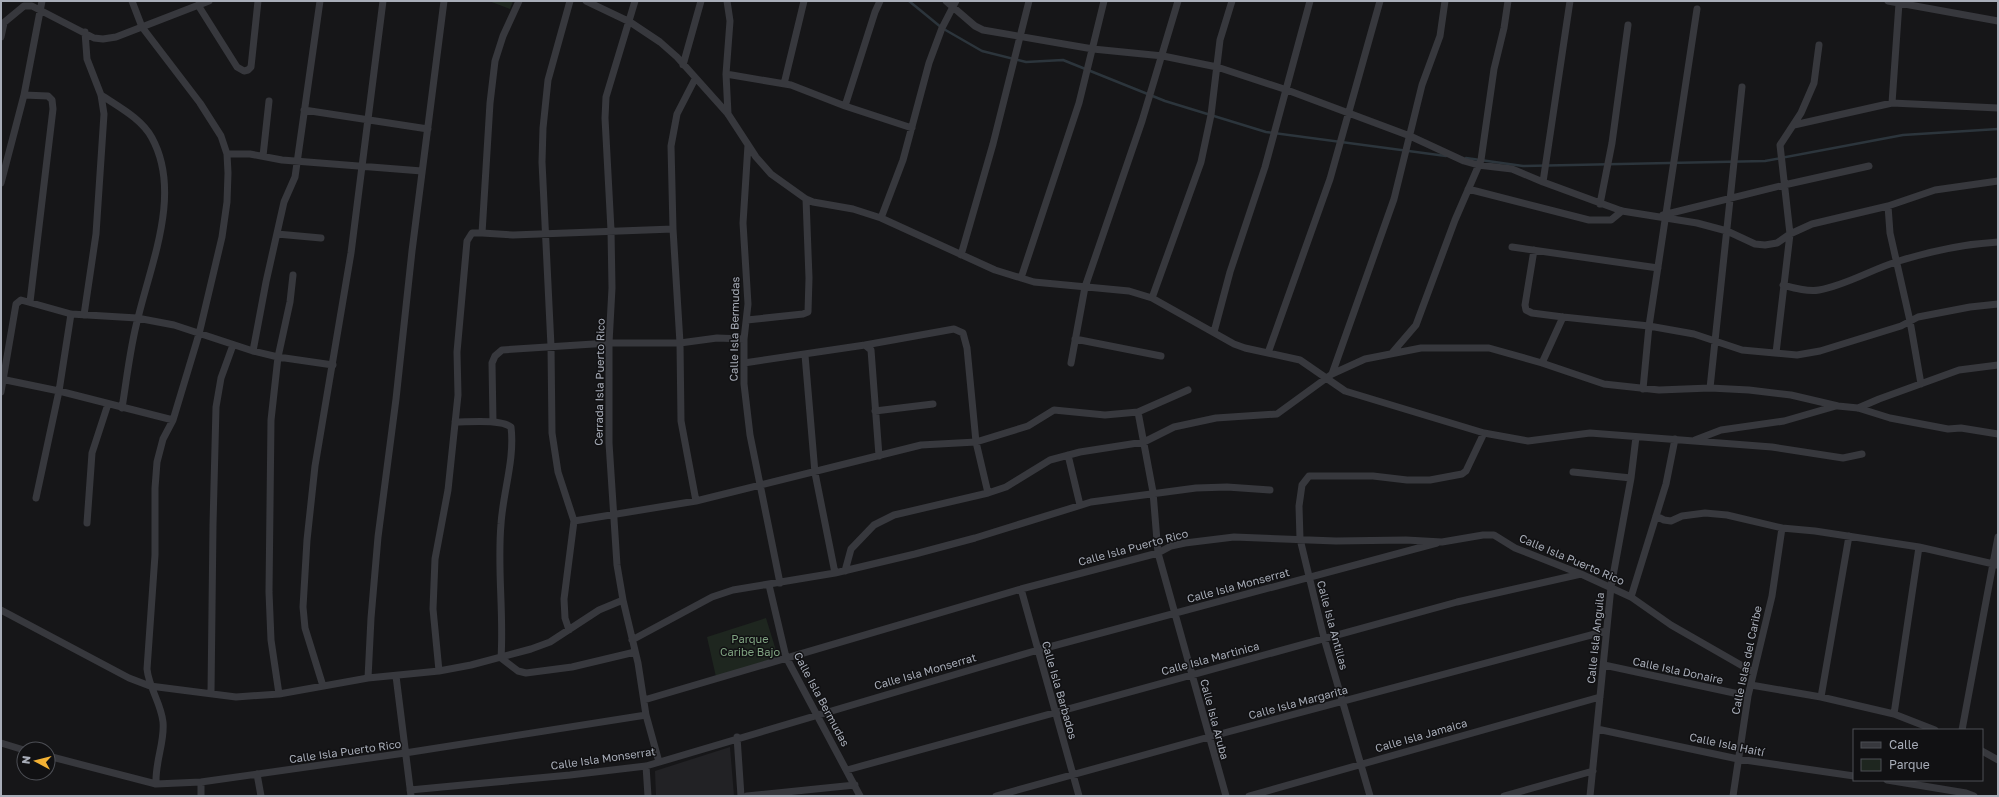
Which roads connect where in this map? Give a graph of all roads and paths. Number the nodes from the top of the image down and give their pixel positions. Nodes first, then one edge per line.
1 (42, 1) edge
2 (132, 1) edge
3 (210, 1) edge
4 (258, 1) edge
5 (320, 1) edge
6 (383, 1) edge
7 (444, 1) edge
8 (519, 1) edge
9 (570, 1) edge
10 (586, 1) edge
11 (635, 1) edge
12 (701, 1) edge
13 (727, 1) edge
14 (804, 1) edge
15 (880, 1) edge
16 (946, 1) edge
17 (1030, 1) edge
18 (1104, 1) edge
19 (1178, 1) edge
20 (1232, 1) edge
21 (1310, 1) edge
22 (1380, 1) edge
23 (1445, 1) edge
24 (1508, 1) edge
25 (1570, 1) edge
26 (1888, 1) edge
27 (1899, 3) junction
28 (955, 4) edge
29 (198, 5) junction
30 (40, 9) junction
31 (1697, 9) dead end
32 (1998, 21) edge
33 (630, 22) junction
34 (3, 24) edge
35 (1628, 26) dead end
36 (142, 27) junction
37 (85, 32) junction
38 (1, 37) edge
39 (1020, 37) junction
40 (1819, 44) dead end
41 (1093, 49) junction
42 (1163, 56) junction
43 (683, 65) junction
44 (1217, 67) junction
45 (726, 74) junction
46 (695, 79) junction
47 (784, 84) junction
48 (1742, 87) dead end
49 (1287, 90) junction
50 (24, 95) junction
51 (101, 95) junction
52 (269, 101) dead end
53 (1892, 103) junction
54 (846, 106) junction
55 (1998, 108) edge
56 (304, 110) junction
57 (728, 114) junction
58 (1349, 114) junction
59 (367, 119) junction
60 (1794, 125) junction
61 (912, 128) junction
62 (428, 129) junction
63 (1410, 136) junction
64 (748, 145) junction
65 (227, 154) junction
66 (263, 156) junction
67 (297, 161) junction
68 (1478, 165) junction
69 (361, 166) junction
70 (1869, 166) dead end
71 (422, 171) junction
72 (1998, 181) edge
73 (1543, 182) junction
74 (1, 184) edge
75 (1784, 185) junction
76 (1468, 189) junction
77 (1731, 198) junction
78 (806, 199) junction
79 (1600, 204) junction
80 (1888, 206) junction
81 (1622, 211) junction
82 (1666, 216) junction
83 (881, 218) junction
84 (673, 229) junction
85 (611, 230) junction
86 (1727, 231) junction
87 (482, 233) junction
88 (547, 233) junction
89 (277, 234) junction
90 (1790, 234) junction
91 (321, 238) dead end
92 (1998, 242) edge
93 (1512, 247) dead end
94 (1534, 250) junction
95 (961, 255) junction
96 (1897, 261) junction
97 (1658, 268) junction
98 (293, 275) dead end
99 (1021, 278) junction
100 (1084, 286) junction
101 (1783, 286) junction
102 (1152, 298) junction
103 (30, 302) junction
104 (1998, 304) edge
105 (70, 314) junction
106 (84, 314) junction
107 (1563, 317) junction
108 (137, 318) junction
109 (747, 320) junction
110 (1910, 321) junction
111 (1649, 326) junction
112 (1214, 332) junction
113 (199, 334) junction
114 (744, 339) junction
115 (1075, 339) junction
116 (1714, 341) junction
117 (609, 343) junction
118 (680, 343) junction
119 (233, 345) junction
120 (865, 345) junction
121 (551, 346) junction
122 (252, 351) junction
123 (1268, 353) junction
124 (1392, 353) junction
125 (1776, 353) junction
126 (805, 355) junction
127 (1161, 356) dead end
128 (278, 357) junction
129 (1071, 362) dead end
130 (744, 363) junction
131 (1542, 363) junction
132 (333, 365) junction
133 (1998, 365) edge
134 (1330, 376) junction
135 (2, 379) edge
136 (1921, 384) junction
137 (1710, 388) junction
138 (1642, 389) junction
139 (1188, 390) dead end
140 (59, 391) junction
141 (1, 392) edge
142 (108, 404) junction
143 (933, 404) dead end
144 (1838, 406) junction
145 (122, 408) junction
146 (1858, 408) junction
147 (875, 411) junction
148 (1138, 412) junction
149 (173, 420) junction
150 (455, 422) junction
151 (493, 422) junction
152 (1484, 433) junction
153 (1998, 434) edge
154 (1636, 437) junction
155 (1675, 439) junction
156 (1693, 441) junction
157 (976, 442) junction
158 (1144, 442) junction
159 (1862, 454) dead end
160 (1068, 455) junction
161 (879, 456) junction
162 (1573, 472) dead end
163 (815, 473) junction
164 (1631, 478) junction
165 (759, 486) junction
166 (1270, 490) dead end
167 (1153, 492) junction
168 (988, 493) junction
169 (36, 498) dead end
170 (696, 501) junction
171 (1080, 505) junction
172 (614, 514) junction
173 (1656, 516) junction
174 (574, 521) junction
175 (86, 523) dead end
176 (1782, 528) junction
177 (1849, 536) junction
178 (1998, 537) edge
179 (1300, 538) junction
180 (1442, 542) junction
181 (1919, 547) junction
182 (1158, 553) junction
183 (1995, 565) edge
184 (845, 571) junction
185 (835, 573) junction
186 (1581, 574) junction
187 (1309, 577) junction
188 (780, 583) junction
189 (769, 585) junction
190 (1612, 587) junction
191 (1021, 589) junction
192 (1631, 597) junction
193 (623, 600) junction
194 (1, 610) edge
195 (1174, 613) junction
196 (569, 630) junction
197 (1606, 631) junction
198 (1324, 638) junction
199 (632, 640) junction
200 (1038, 650) junction
201 (635, 652) junction
202 (786, 657) junction
203 (501, 658) junction
204 (1604, 665) junction
205 (439, 671) junction
206 (1753, 672) junction
207 (1192, 674) junction
208 (396, 676) junction
209 (368, 678) junction
210 (1751, 685) junction
211 (150, 686) junction
212 (322, 686) junction
213 (211, 693) junction
214 (279, 694) junction
215 (1600, 696) junction
216 (1748, 696) junction
217 (1821, 697) junction
218 (644, 700) junction
219 (1342, 702) junction
220 (1056, 712) junction
221 (818, 714) junction
222 (1894, 714) junction
223 (646, 715) junction
224 (1597, 729) junction
225 (1932, 729) edge
226 (1962, 729) edge
227 (737, 737) junction
228 (1209, 737) junction
229 (1, 743) edge
230 (16, 748) edge
231 (1983, 752) edge
232 (405, 753) junction
233 (56, 758) edge
234 (1738, 759) junction
235 (1998, 760) edge
236 (659, 762) junction
237 (1361, 764) junction
238 (646, 766) junction
239 (847, 770) junction
240 (1592, 771) junction
241 (257, 774) junction
242 (1073, 774) junction
243 (1853, 776) edge
244 (1893, 781) edge
245 (201, 782) junction
246 (156, 784) junction
247 (855, 785) junction
248 (410, 793) edge
249 (201, 796) edge
250 (260, 796) edge
251 (648, 796) edge
252 (741, 796) edge
253 (747, 796) edge
254 (860, 796) edge
255 (996, 796) edge
256 (1079, 796) edge
257 (1226, 796) edge
258 (1249, 796) edge
259 (1370, 796) edge
260 (1504, 796) edge
261 (1590, 796) edge
262 (1733, 796) edge
263 (1974, 796) edge

1 - 30 street
2 - 36 street
3 - 29 street
4 - 29 street
5 - 56 street
6 - 59 street
7 - 62 street
8 - 87 street
9 - 88 street
10 - 33 street
11 - 33 street, Cerrada Isla Puerto Rico
12 - 43 street
13 - 45 street
14 - 47 street
15 - 54 street
16 - 28 street
17 - 39 street
18 - 41 street
19 - 42 street
20 - 44 street
21 - 49 street
22 - 58 street
23 - 63 street
24 - 68 street
25 - 73 street
26 - 27 street
27 - 32 street
27 - 53 street
28 - 39 street
28 - 61 street
29 - 36 street
30 - 34 street
30 - 37 street
30 - 50 street
31 - 82 street
33 - 43 street
33 - 85 street, Cerrada Isla Puerto Rico
34 - 38 street
35 - 79 street
36 - 37 street
36 - 65 street
37 - 51 street
39 - 41 street
39 - 95 street
40 - 60 street
41 - 42 street
41 - 99 street
42 - 44 street
42 - 100 street
43 - 46 street
44 - 49 street
44 - 102 street
45 - 47 street
45 - 57 street
46 - 57 street
46 - 84 street
47 - 54 street
48 - 77 street
49 - 58 street
49 - 112 street
50 - 74 street
50 - 103 street
51 - 106 street
51 - 108 street
52 - 66 street
53 - 55 street
53 - 60 street
54 - 61 street
56 - 59 street
56 - 67 street
57 - 64 street
58 - 63 street
58 - 123 street
59 - 62 street
59 - 69 street
60 - 75 street
61 - 83 street
62 - 71 street
63 - 68 street
63 - 134 street
64 - 78 street
64 - 109 street, Calle Isla Bermudas
65 - 66 street
65 - 113 street
66 - 67 street
67 - 69 street
67 - 89 street
68 - 73 street
68 - 76 street
69 - 71 street
69 - 132 street
70 - 75 street
71 - 209 street
72 - 80 street
73 - 79 street
75 - 77 street
75 - 90 street
76 - 81 street
76 - 124 street
77 - 82 street
77 - 86 street
78 - 83 street
78 - 109 street
79 - 81 street
80 - 90 street
80 - 96 street
81 - 82 street
82 - 86 street
82 - 97 street
83 - 95 street
84 - 85 street
84 - 118 street
85 - 88 street
85 - 117 street, Cerrada Isla Puerto Rico
86 - 90 street
86 - 116 street
87 - 88 street
87 - 150 street
88 - 121 street
89 - 91 street
89 - 122 street
90 - 101 street
92 - 96 street
93 - 94 street
94 - 97 street
94 - 107 street
95 - 99 street
96 - 101 street
96 - 110 street
97 - 111 street
98 - 128 street
99 - 100 street
100 - 102 street
100 - 115 street
101 - 125 street
102 - 112 street
103 - 105 street
103 - 135 street
104 - 110 street
105 - 106 street
105 - 140 street
106 - 108 street
107 - 111 street
107 - 131 street
108 - 113 street
108 - 145 street
109 - 114 street, Calle Isla Bermudas
110 - 125 street
110 - 136 street
111 - 116 street
111 - 138 street
112 - 123 street
113 - 119 street
113 - 149 street
114 - 118 street
114 - 130 street, Calle Isla Bermudas
115 - 127 street
115 - 129 street
116 - 125 street
116 - 137 street
117 - 118 street
117 - 121 street
117 - 172 street, Cerrada Isla Puerto Rico
118 - 170 street
119 - 122 street
119 - 213 street
120 - 126 street
120 - 147 street
120 - 157 street
121 - 151 street
121 - 174 street
122 - 128 street
123 - 134 street
124 - 131 street
124 - 134 street
126 - 130 street
126 - 163 street
128 - 132 street
128 - 214 street
130 - 165 street, Calle Isla Bermudas
131 - 138 street
132 - 212 street
133 - 136 street
134 - 152 street
134 - 158 street
135 - 140 street
135 - 141 street
136 - 146 street
137 - 138 street
137 - 144 street
139 - 148 street
140 - 142 street
140 - 169 street
142 - 145 street
142 - 175 street
143 - 147 street
144 - 146 street
144 - 156 street
145 - 149 street
146 - 153 street
147 - 161 street
148 - 157 street
148 - 158 street, Calle Isla Aruba
149 - 211 street
150 - 151 street
150 - 205 street
151 - 203 street
152 - 154 street
152 - 179 street, Calle Isla Antillas
154 - 155 street
154 - 164 street, Calle Isla Anguila
155 - 156 street
155 - 173 street
156 - 159 street
157 - 161 street
157 - 168 street
158 - 160 street
158 - 167 street, Calle Isla Aruba
160 - 168 street
160 - 171 street
161 - 163 street
162 - 164 street
163 - 165 street
163 - 185 street
164 - 190 street, Calle Isla Anguila
165 - 170 street
165 - 188 street, Calle Isla Bermudas
166 - 167 street
167 - 171 street
167 - 182 street, Calle Isla Aruba
168 - 184 street
170 - 172 street
171 - 184 street
172 - 174 street
172 - 193 street, Cerrada Isla Puerto Rico
173 - 176 street
173 - 192 street
174 - 196 street
176 - 177 street
176 - 206 street, Calle Islas del Caribe
177 - 181 street
177 - 217 street
178 - 183 street
179 - 180 street, Calle Isla Puerto Rico
179 - 182 street, Calle Isla Puerto Rico
179 - 187 street, Calle Isla Antillas
180 - 186 street, Calle Isla Puerto Rico
180 - 187 street, Calle Isla Monserrat
181 - 183 street
181 - 222 street
182 - 191 street, Calle Isla Puerto Rico
182 - 195 street, Calle Isla Aruba
183 - 226 street
184 - 185 street
185 - 188 street
186 - 190 street, Calle Isla Puerto Rico
186 - 198 street, Calle Isla Martinica
187 - 195 street, Calle Isla Monserrat
187 - 198 street, Calle Isla Antillas
188 - 189 street
189 - 199 street
189 - 202 street, Calle Isla Bermudas
190 - 192 street, Calle Isla Puerto Rico
190 - 197 street, Calle Isla Anguila
191 - 200 street, Calle Isla Barbados
191 - 202 street, Calle Isla Puerto Rico
192 - 206 street, Calle Isla Puerto Rico
193 - 196 street
193 - 199 street, Cerrada Isla Puerto Rico
194 - 211 street
195 - 200 street, Calle Isla Monserrat
195 - 207 street, Calle Isla Aruba
196 - 203 street
197 - 204 street, Calle Isla Anguila
197 - 219 street, Calle Isla Margarita
198 - 207 street, Calle Isla Martinica
198 - 219 street, Calle Isla Antillas
199 - 201 street, Cerrada Isla Puerto Rico
200 - 220 street, Calle Isla Barbados
200 - 221 street, Calle Isla Monserrat
201 - 203 street
201 - 218 street, Cerrada Isla Puerto Rico
202 - 218 street, Calle Isla Puerto Rico
202 - 221 street, Calle Isla Bermudas
203 - 205 street
204 - 215 street, Calle Isla Anguila
204 - 216 street, Calle Isla Donaire
205 - 208 street
206 - 210 street, Calle Islas del Caribe
207 - 220 street, Calle Isla Martinica
207 - 228 street, Calle Isla Aruba
208 - 209 street
208 - 232 street
209 - 212 street
210 - 216 street, Calle Islas del Caribe
210 - 217 street
211 - 213 street
211 - 246 street
212 - 214 street
213 - 214 street
215 - 224 street, Calle Isla Anguila
215 - 237 street, Calle Isla Jamaica
216 - 234 street, Calle Islas del Caribe
217 - 222 street
218 - 223 street, Cerrada Isla Puerto Rico
219 - 228 street, Calle Isla Margarita
219 - 237 street, Calle Isla Antillas
220 - 239 street, Calle Isla Martinica
220 - 242 street, Calle Isla Barbados
221 - 227 street, Calle Isla Monserrat
221 - 239 street, Calle Isla Bermudas
222 - 225 street
223 - 232 street, Calle Isla Puerto Rico
223 - 236 street, Cerrada Isla Puerto Rico
224 - 234 street, Calle Isla Haití
224 - 240 street, Calle Isla Anguila
227 - 236 street, Calle Isla Monserrat
227 - 252 street
228 - 242 street, Calle Isla Margarita
228 - 257 street, Calle Isla Aruba
229 - 230 street
231 - 235 street
232 - 241 street, Calle Isla Puerto Rico
232 - 248 street
233 - 246 street, Calle Isla Puerto Rico
234 - 243 street, Calle Isla Haití
234 - 262 street, Calle Islas del Caribe
236 - 238 street, Calle Isla Monserrat
237 - 258 street, Calle Isla Jamaica
237 - 259 street, Calle Isla Antillas
238 - 248 street, Calle Isla Monserrat
238 - 251 street
239 - 247 street, Calle Isla Bermudas
240 - 260 street
240 - 261 street, Calle Isla Anguila
241 - 245 street, Calle Isla Puerto Rico
241 - 250 street
242 - 255 street, Calle Isla Margarita
242 - 256 street, Calle Isla Barbados
244 - 263 street
245 - 246 street, Calle Isla Puerto Rico
245 - 249 street
247 - 253 street
247 - 254 street, Calle Isla Bermudas

